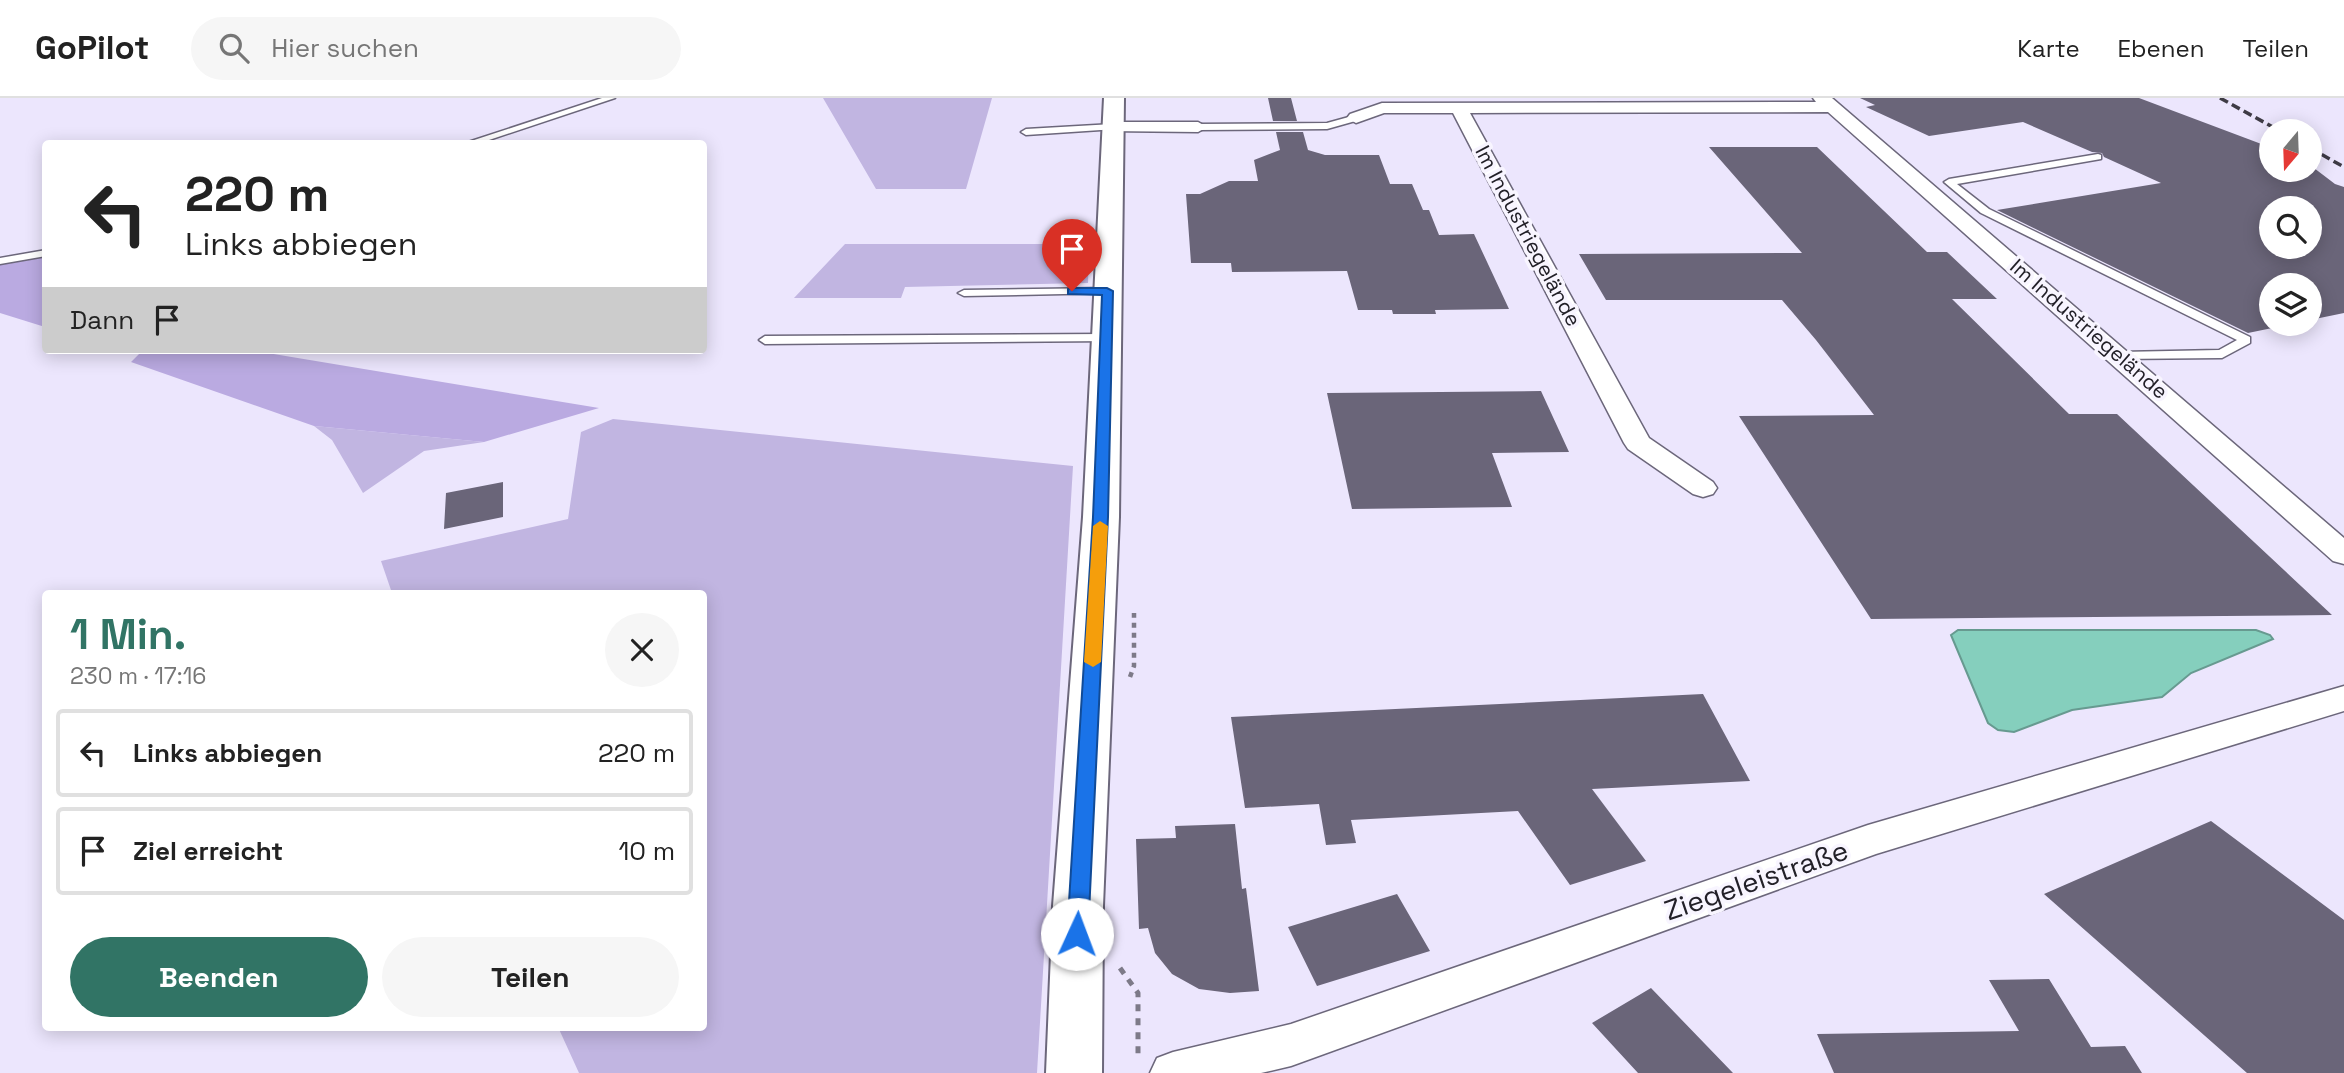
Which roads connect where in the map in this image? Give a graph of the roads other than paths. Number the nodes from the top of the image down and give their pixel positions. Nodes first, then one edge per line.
1 (611, 98) edge
2 (1114, 98) edge
3 (1827, 102) edge
4 (1459, 108) junction
5 (1356, 118) joint
6 (1198, 127) joint
7 (1113, 128) junction
8 (1026, 132) dead end
9 (479, 140) edge
10 (2098, 156) dead end
11 (42, 254) edge
12 (0, 261) edge
13 (1107, 291) junction
14 (964, 293) dead end
15 (1106, 338) junction
16 (765, 340) dead end
17 (2120, 356) junction
18 (1703, 488) dead end
19 (2344, 554) edge
20 (2344, 698) edge
21 (1074, 1073) edge
22 (1173, 1073) edge

1 - 9 lane
2 - 7 main road
3 - 4 street, Im Industriegelände
3 - 17 street, Im Industriegelände
4 - 5 street, Im Industriegelände
4 - 18 street, Im Industriegelände
5 - 6 lane
6 - 7 street
7 - 8 lane
7 - 13 main road
10 - 17 lane
11 - 12 lane
13 - 14 lane
13 - 15 main road
15 - 16 lane
15 - 21 main road
17 - 19 street, Im Industriegelände
20 - 22 street, Ziegeleistraße

